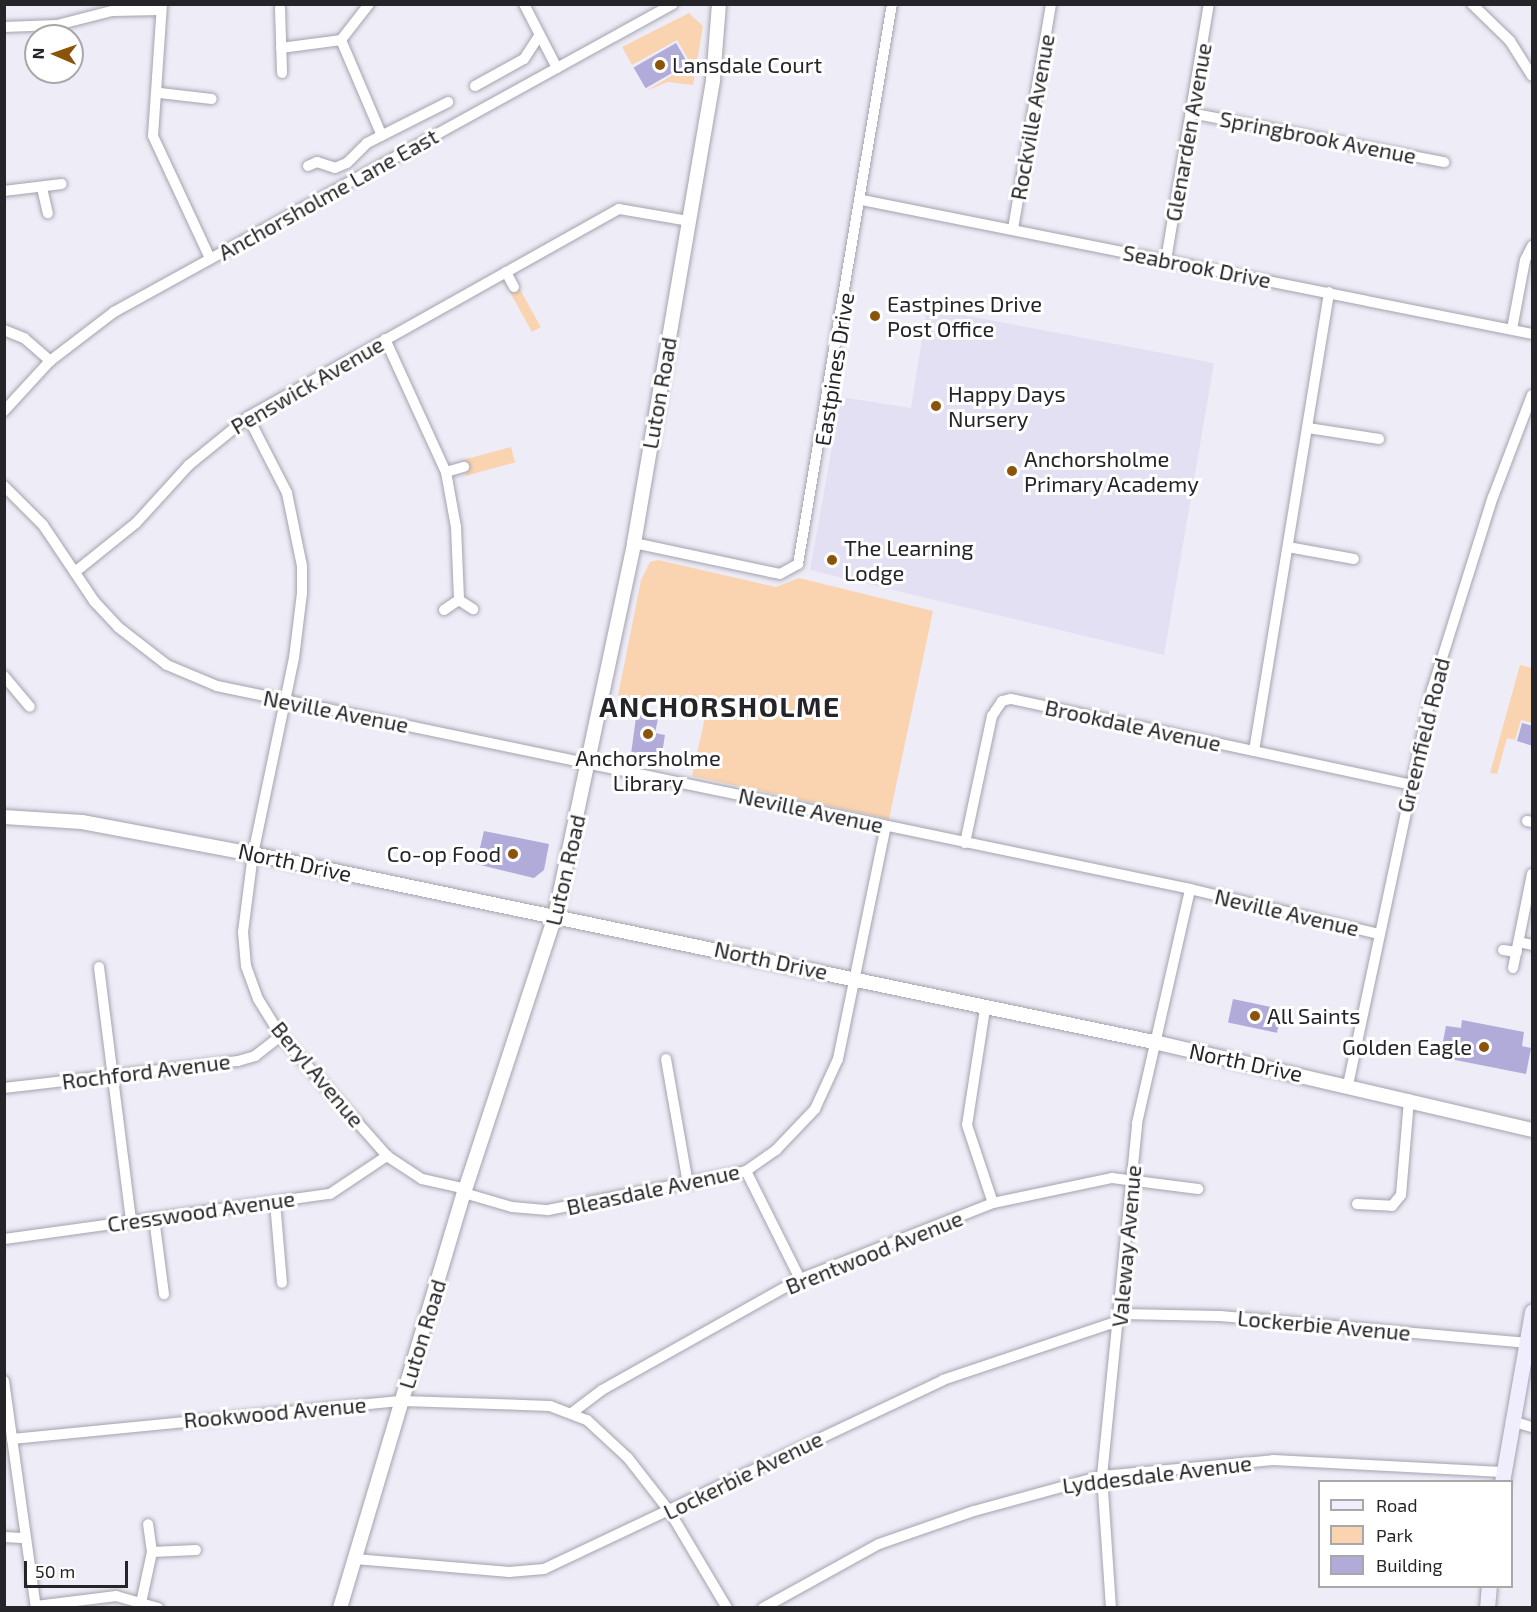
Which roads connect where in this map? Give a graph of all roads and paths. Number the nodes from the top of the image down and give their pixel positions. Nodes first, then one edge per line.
1 (369, 4) edge
2 (524, 4) edge
3 (673, 4) edge
4 (719, 4) edge
5 (892, 4) edge
6 (1051, 4) edge
7 (1209, 4) edge
8 (1472, 4) edge
9 (161, 7) edge
10 (280, 8) dead end
11 (4, 27) edge
12 (539, 36) junction
13 (341, 40) junction
14 (281, 48) junction
15 (557, 68) junction
16 (282, 73) dead end
17 (1533, 76) edge
18 (475, 86) dead end
19 (159, 93) junction
20 (212, 99) dead end
21 (448, 102) dead end
22 (1191, 113) junction
23 (382, 136) junction
24 (1444, 162) dead end
25 (308, 166) dead end
26 (62, 184) dead end
27 (42, 188) junction
28 (4, 191) edge
29 (862, 200) junction
30 (48, 213) dead end
31 (689, 221) junction
32 (1013, 229) junction
33 (1533, 246) edge
34 (210, 258) junction
35 (1166, 260) junction
36 (506, 272) junction
37 (514, 286) dead end
38 (1329, 292) junction
39 (1512, 329) junction
40 (4, 330) edge
41 (1533, 334) edge
42 (385, 339) junction
43 (50, 361) junction
44 (1533, 395) edge
45 (4, 411) edge
46 (248, 417) junction
47 (1308, 428) junction
48 (1379, 439) dead end
49 (464, 467) dead end
50 (446, 472) junction
51 (4, 486) edge
52 (634, 543) junction
53 (1288, 548) junction
54 (1354, 559) dead end
55 (75, 572) junction
56 (459, 600) junction
57 (473, 609) dead end
58 (444, 610) dead end
59 (4, 676) edge
60 (9, 691) edge
61 (286, 699) junction
62 (30, 707) dead end
63 (1254, 751) junction
64 (589, 763) junction
65 (1408, 784) junction
66 (4, 817) edge
67 (886, 826) junction
68 (965, 843) junction
69 (253, 854) junction
70 (1533, 874) edge
71 (1531, 887) edge
72 (1190, 889) junction
73 (555, 916) junction
74 (1379, 934) junction
75 (1533, 945) edge
76 (1518, 947) junction
77 (1503, 950) dead end
78 (99, 967) dead end
79 (1513, 968) dead end
80 (854, 978) junction
81 (985, 1009) junction
82 (281, 1036) junction
83 (1154, 1042) junction
84 (666, 1059) dead end
85 (112, 1076) junction
86 (1348, 1085) junction
87 (4, 1088) edge
88 (1409, 1099) junction
89 (1533, 1130) edge
90 (387, 1156) junction
91 (746, 1171) junction
92 (1131, 1180) junction
93 (687, 1184) junction
94 (1198, 1190) dead end
95 (465, 1191) junction
96 (275, 1202) junction
97 (993, 1203) junction
98 (1357, 1204) dead end
99 (154, 1218) junction
100 (131, 1220) junction
101 (4, 1239) edge
102 (800, 1279) junction
103 (282, 1283) dead end
104 (164, 1294) dead end
105 (1533, 1312) edge
106 (1121, 1317) junction
107 (1526, 1344) junction
108 (4, 1381) edge
109 (402, 1401) junction
110 (573, 1412) junction
111 (1511, 1421) junction
112 (1533, 1427) edge
113 (12, 1438) junction
114 (1102, 1476) junction
115 (1502, 1477) edge
116 (670, 1512) junction
117 (148, 1524) dead end
118 (4, 1537) edge
119 (26, 1538) junction
120 (196, 1550) dead end
121 (152, 1552) junction
122 (355, 1559) junction
123 (1489, 1588) edge
124 (141, 1603) junction
125 (36, 1607) edge
126 (158, 1608) edge
127 (340, 1608) edge
128 (727, 1608) edge
129 (764, 1608) edge
130 (1111, 1608) edge
131 (1488, 1608) edge

1 - 13 street
2 - 12 street
3 - 15 street, Anchorsholme Lane East
4 - 31 street, Luton Road
5 - 29 street, Eastpines Drive
6 - 32 street, Rockville Avenue
7 - 22 street, Glenarden Avenue
8 - 17 street
9 - 11 street
9 - 19 street
10 - 14 street
12 - 15 street
12 - 18 street
13 - 14 street
13 - 23 street
14 - 16 street
15 - 34 street, Anchorsholme Lane East
19 - 20 street
19 - 34 street
21 - 23 street
22 - 24 street, Springbrook Avenue
22 - 35 street, Glenarden Avenue
23 - 25 street
26 - 27 street
27 - 28 street
27 - 30 street
29 - 32 street, Seabrook Drive
29 - 52 street, Eastpines Drive
31 - 36 street, Penswick Avenue
31 - 52 street, Luton Road
32 - 35 street, Seabrook Drive
33 - 39 street
34 - 43 street, Anchorsholme Lane East
35 - 38 street, Seabrook Drive
36 - 37 street
36 - 42 street, Penswick Avenue
38 - 39 street, Seabrook Drive
38 - 47 street
39 - 41 street, Seabrook Drive
40 - 43 street
42 - 46 street, Penswick Avenue
42 - 50 street
43 - 45 street, Anchorsholme Lane East
44 - 65 street, Greenfield Road
46 - 55 street, Penswick Avenue
46 - 61 street, Beryl Avenue
47 - 48 street
47 - 53 street
49 - 50 street
50 - 56 street
51 - 55 street, Neville Avenue
52 - 64 street, Luton Road
53 - 54 street
53 - 63 street
55 - 61 street, Neville Avenue
56 - 57 street
56 - 58 street
59 - 60 street
60 - 62 street
61 - 64 street, Neville Avenue
61 - 69 street, Beryl Avenue
63 - 65 street, Brookdale Avenue
63 - 68 street, Brookdale Avenue
64 - 67 street, Neville Avenue
64 - 73 street, Luton Road
65 - 74 street, Greenfield Road
66 - 69 street, North Drive
67 - 68 street, Neville Avenue
67 - 80 street, Bleasdale Avenue
68 - 72 street, Neville Avenue
69 - 73 street, North Drive
69 - 82 street, Beryl Avenue
70 - 71 street
71 - 76 street
72 - 74 street, Neville Avenue
72 - 83 street, Valeway Avenue
73 - 80 street, North Drive
73 - 95 street, Luton Road
74 - 86 street, Greenfield Road
75 - 76 street
76 - 77 street
76 - 79 street
78 - 85 street
80 - 81 street, North Drive
80 - 91 street, Bleasdale Avenue
81 - 83 street, North Drive
81 - 97 street
82 - 85 street, Rochford Avenue
82 - 90 street, Beryl Avenue
83 - 86 street, North Drive
83 - 92 street, Valeway Avenue
84 - 93 street
85 - 87 street, Rochford Avenue
85 - 100 street
86 - 88 street, North Drive
88 - 89 street, North Drive
88 - 98 street
90 - 95 street, Beryl Avenue
90 - 96 street, Cresswood Avenue
91 - 93 street, Bleasdale Avenue
91 - 102 street
92 - 94 street, Brentwood Avenue
92 - 97 street, Brentwood Avenue
92 - 106 street, Valeway Avenue
93 - 95 street, Bleasdale Avenue
95 - 109 street, Luton Road
96 - 99 street, Cresswood Avenue
96 - 103 street
97 - 102 street, Brentwood Avenue
99 - 100 street, Cresswood Avenue
99 - 104 street
100 - 101 street, Cresswood Avenue
102 - 110 street, Brentwood Avenue
105 - 107 main road
106 - 107 street, Lockerbie Avenue
106 - 114 street, Valeway Avenue
106 - 116 street, Lockerbie Avenue
107 - 111 main road
108 - 113 street
109 - 110 street, Rookwood Avenue
109 - 113 street, Rookwood Avenue
109 - 122 street, Luton Road
110 - 116 street, Rookwood Avenue
111 - 112 street
111 - 115 main road
113 - 119 street
114 - 115 street, Lyddesdale Avenue
114 - 129 street, Lyddesdale Avenue
114 - 130 street, Valeway Avenue
116 - 122 street, Lockerbie Avenue
116 - 128 street, Rookwood Avenue
117 - 121 street
118 - 119 street
119 - 125 street
120 - 121 street
121 - 124 street
122 - 127 street, Luton Road
123 - 131 main road
124 - 125 street
124 - 126 street

